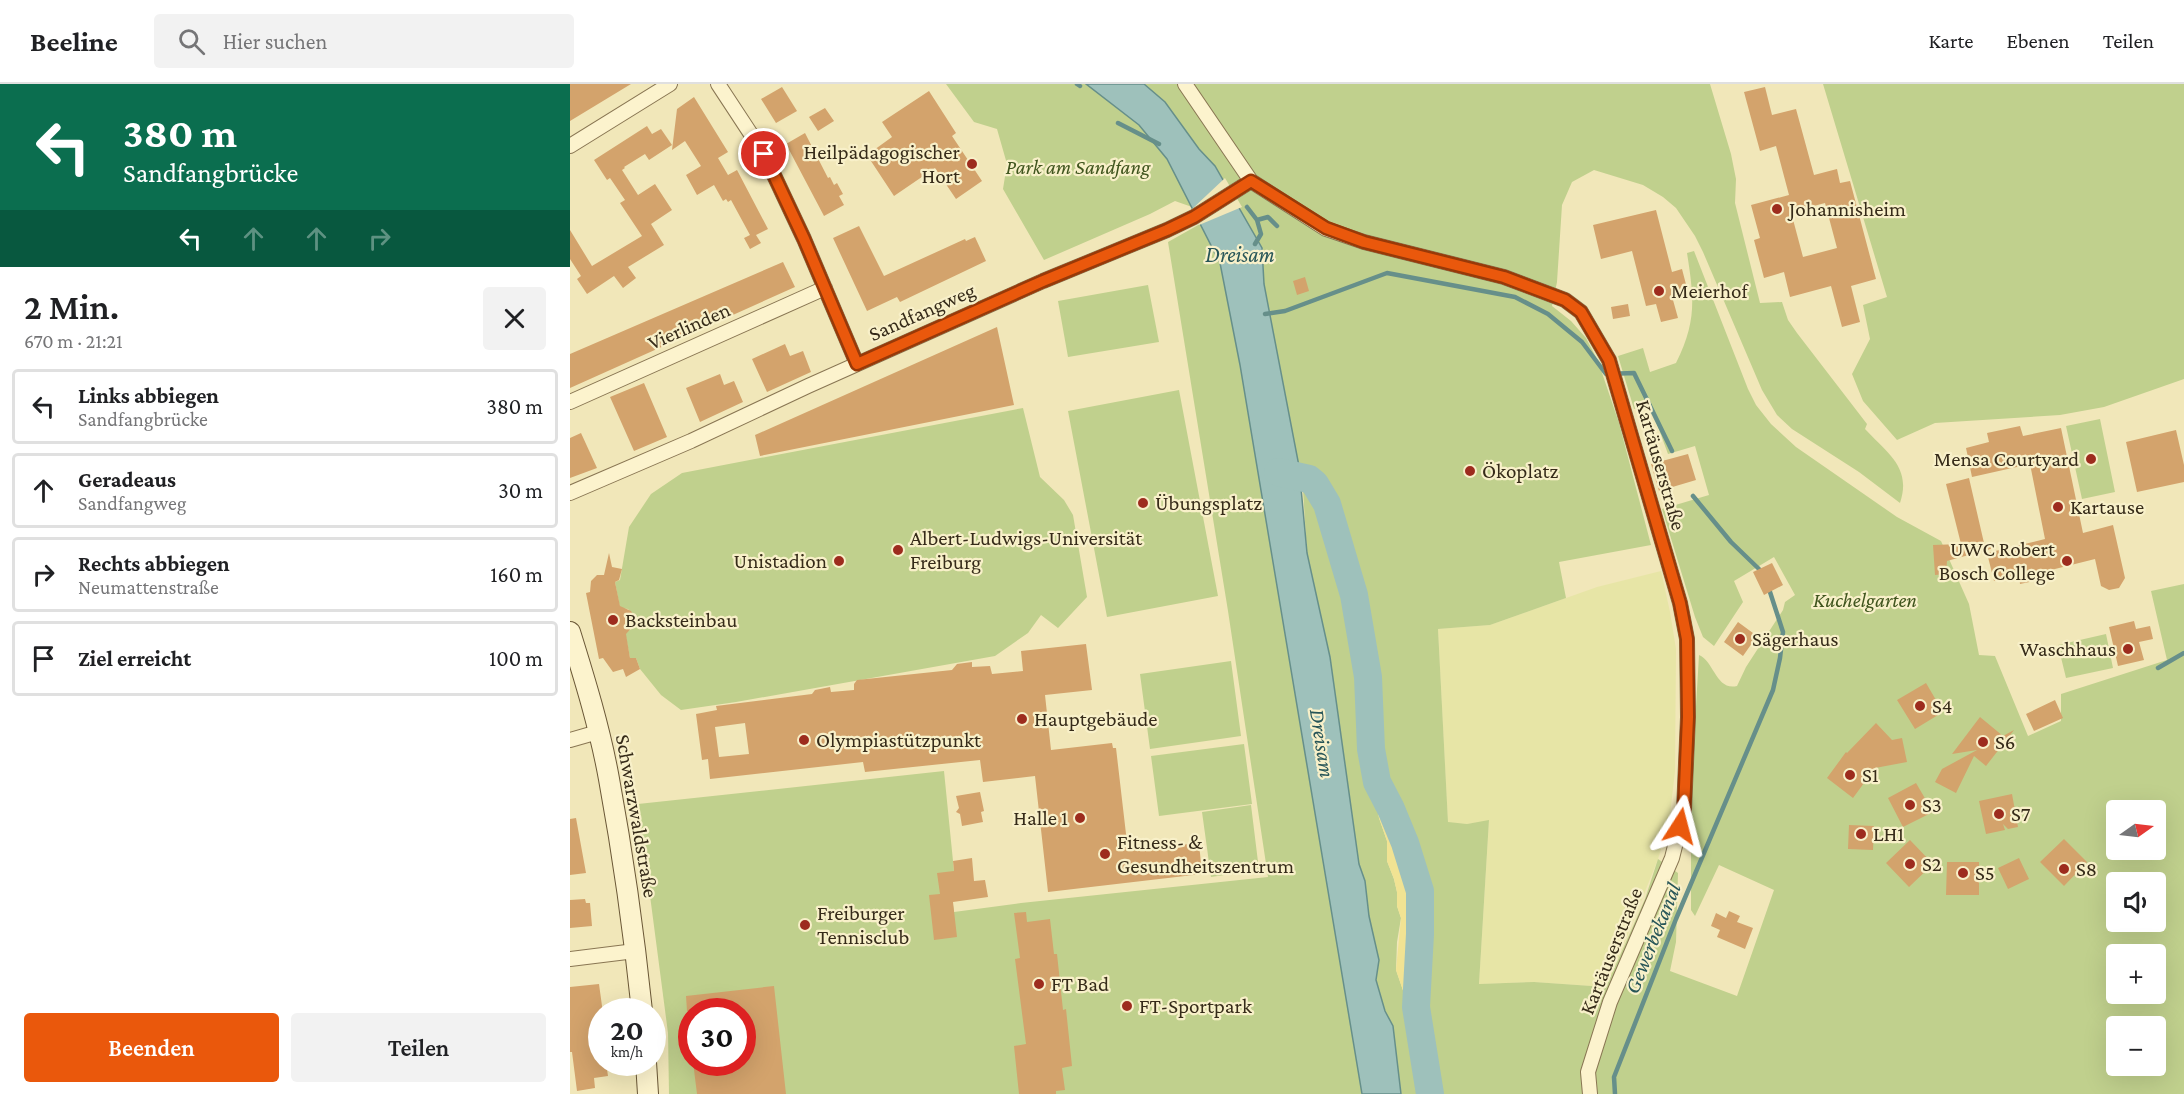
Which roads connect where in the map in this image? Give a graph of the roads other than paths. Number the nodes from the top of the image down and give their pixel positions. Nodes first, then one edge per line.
1 (670, 84) edge
2 (718, 84) edge
3 (1185, 84) edge
4 (570, 146) edge
5 (1246, 185) junction
6 (825, 288) junction
7 (857, 364) junction
8 (570, 402) edge
9 (570, 493) edge
10 (570, 632) edge
11 (598, 732) junction
12 (570, 740) edge
13 (636, 951) junction
14 (570, 959) edge
15 (641, 998) edge
16 (647, 1076) edge
17 (648, 1094) edge
18 (1590, 1094) edge

1 - 4 street
2 - 6 street
3 - 5 street, Kartäuserstraße
5 - 7 street, Sandfangweg
5 - 18 street, Kartäuserstraße
6 - 7 street
6 - 8 street, Vierlinden
7 - 9 street, Sandfangweg
10 - 11 main road, Schwarzwaldstraße
11 - 12 street
11 - 13 main road, Schwarzwaldstraße
13 - 14 street
13 - 15 main road, Schwarzwaldstraße
16 - 17 main road

